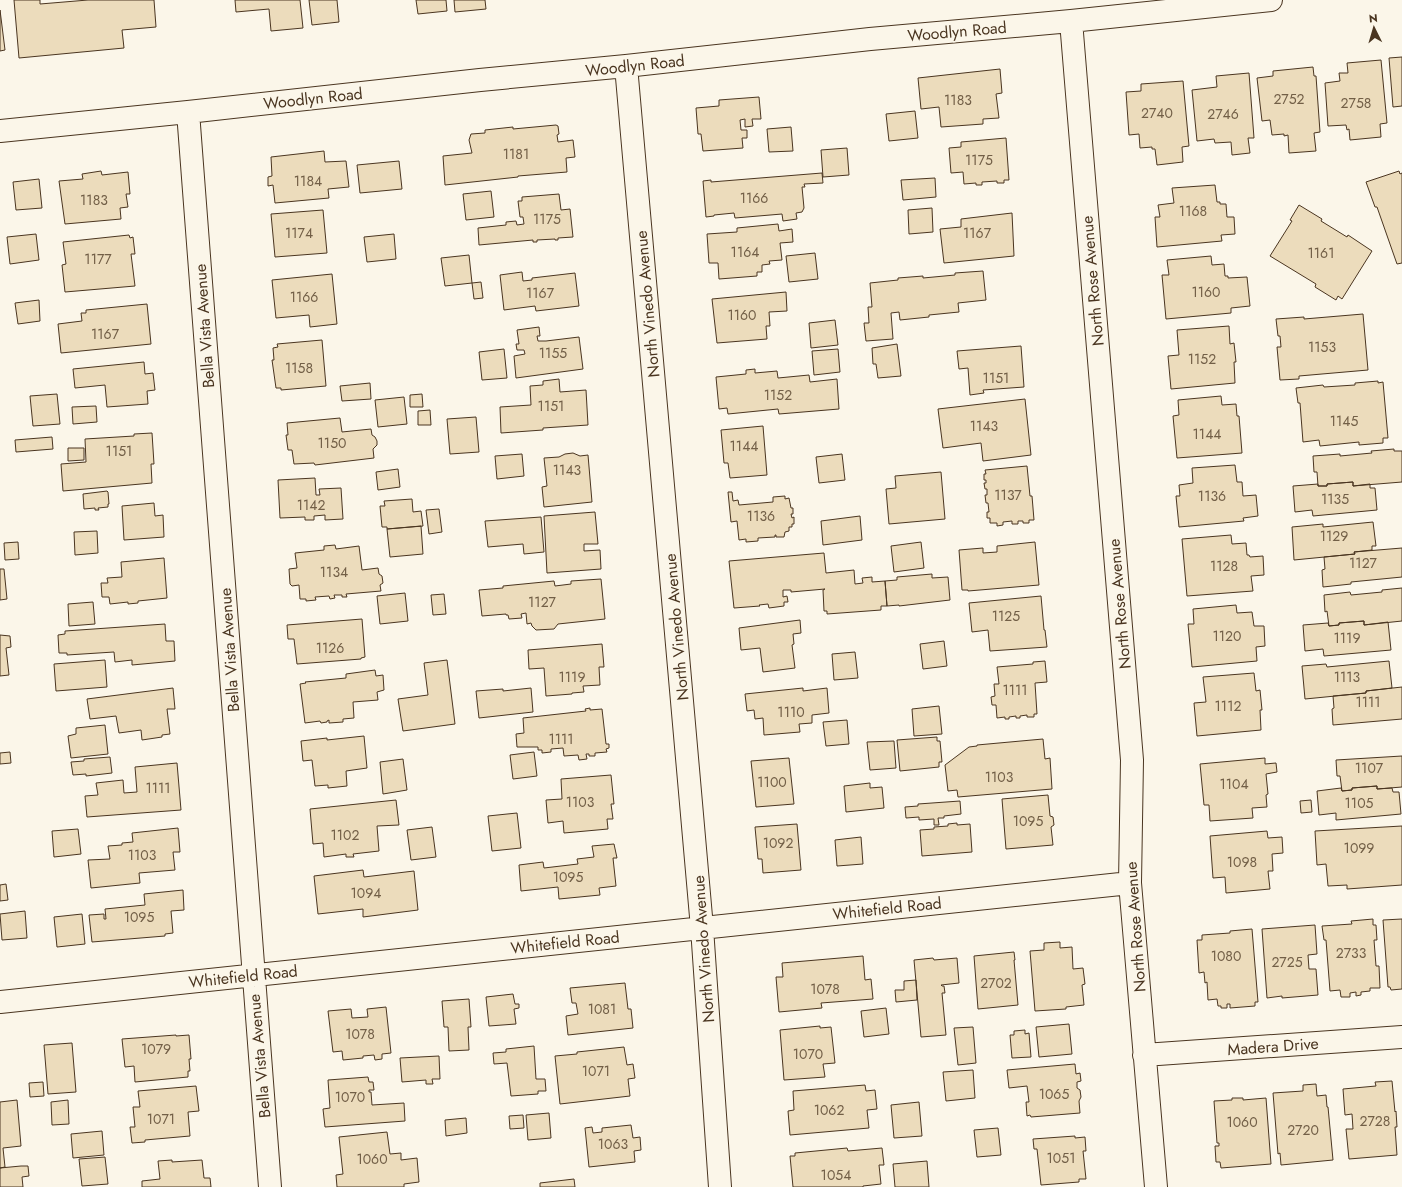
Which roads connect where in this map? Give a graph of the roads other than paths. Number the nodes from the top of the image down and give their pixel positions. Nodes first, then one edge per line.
1 (1271, 0) edge
2 (1071, 21) junction
3 (626, 66) junction
4 (188, 112) junction
5 (0, 131) edge
6 (1130, 883) junction
7 (702, 928) junction
8 (253, 975) junction
9 (0, 1002) edge
10 (1402, 1038) edge
11 (1144, 1055) junction
12 (270, 1187) edge
13 (720, 1187) edge
14 (1156, 1187) edge

1 - 2 street, Woodlyn Road
2 - 3 street, Woodlyn Road
2 - 6 street, North Rose Avenue
3 - 4 street, Woodlyn Road
3 - 7 street, North Vinedo Avenue
4 - 5 street, Woodlyn Road
4 - 8 street, Bella Vista Avenue
6 - 7 street, Whitefield Road
6 - 11 street, North Rose Avenue
7 - 8 street, Whitefield Road
7 - 13 street, North Vinedo Avenue
8 - 9 street, Whitefield Road
8 - 12 street, Bella Vista Avenue
10 - 11 street, Madera Drive
11 - 14 street, North Rose Avenue

